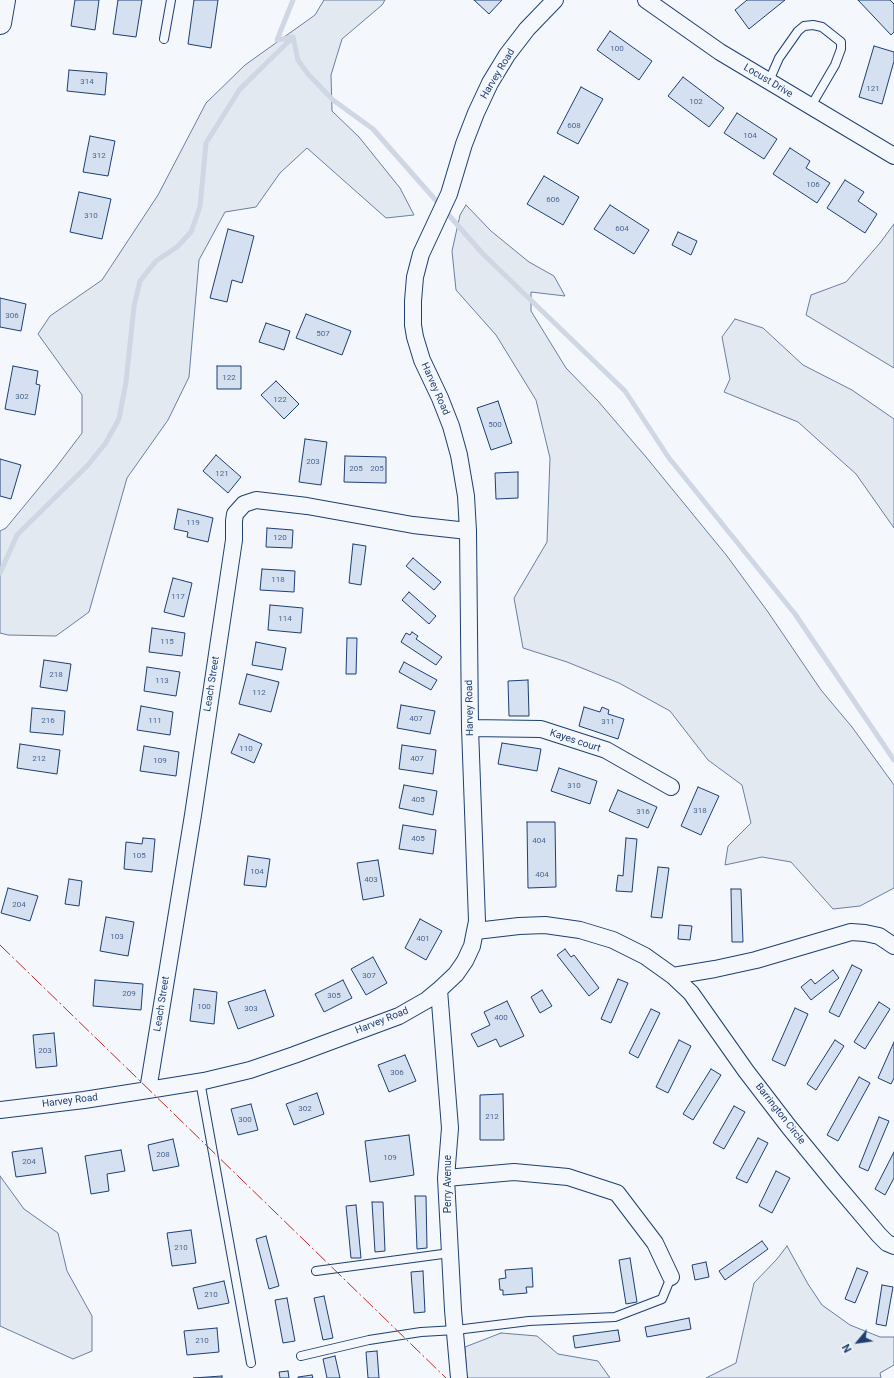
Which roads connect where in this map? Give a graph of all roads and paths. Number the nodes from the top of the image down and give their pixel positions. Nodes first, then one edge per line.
1 (4, 0) edge
2 (171, 0) edge
3 (555, 0) edge
4 (646, 0) edge
5 (0, 23) edge
6 (164, 39) dead end
7 (769, 81) junction
8 (811, 106) junction
9 (894, 156) edge
10 (468, 531) junction
11 (470, 728) junction
12 (671, 787) dead end
13 (476, 931) junction
14 (894, 946) edge
15 (673, 976) junction
16 (439, 990) junction
17 (200, 1081) junction
18 (148, 1090) junction
19 (0, 1110) edge
20 (446, 1178) junction
21 (894, 1246) edge
22 (450, 1253) junction
23 (316, 1271) dead end
24 (671, 1277) joint
25 (456, 1330) junction
26 (301, 1356) dead end
27 (251, 1363) dead end
28 (459, 1378) edge

1 - 5 main road
2 - 6 lane
3 - 10 street, Harvey Road
4 - 7 street, Locust Drive
7 - 8 street, Locust Drive
7 - 8 lane
8 - 9 street, Locust Drive
10 - 11 street, Harvey Road
10 - 18 street, Leach Street
11 - 12 street, Kayes court
11 - 13 street, Harvey Road
13 - 15 street, Barrington Circle
13 - 16 street, Harvey Road
14 - 15 street
15 - 21 street, Barrington Circle
16 - 17 street, Harvey Road
16 - 20 street, Perry Avenue
17 - 18 street, Harvey Road
17 - 27 lane
18 - 19 street, Harvey Road
20 - 22 street, Perry Avenue
20 - 24 street
22 - 23 lane
22 - 25 street, Perry Avenue
24 - 25 lane
25 - 26 lane
25 - 28 street, Perry Avenue

